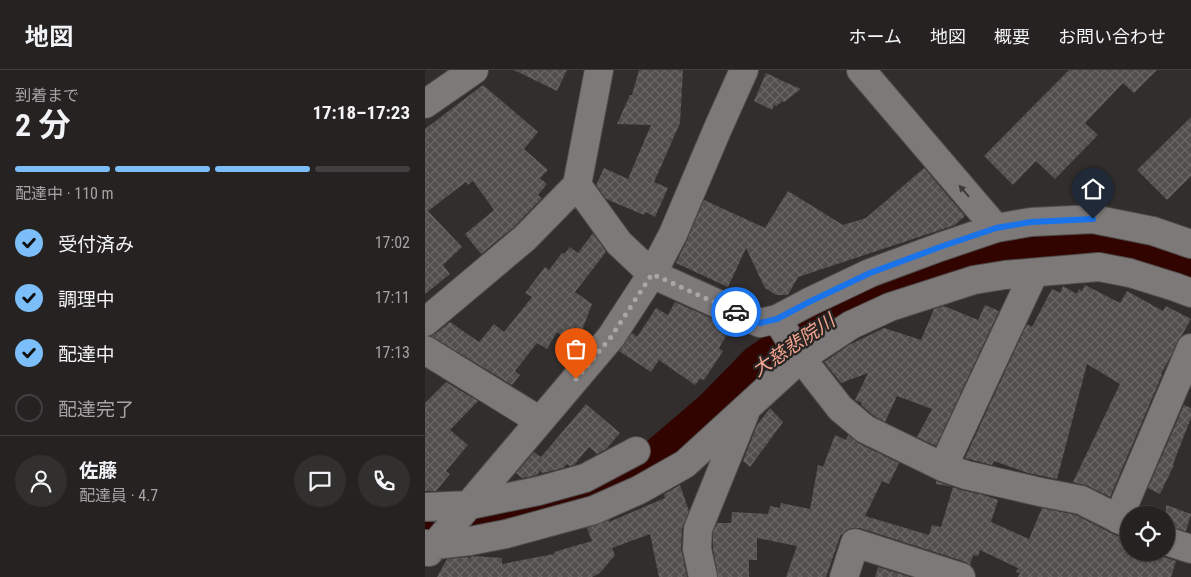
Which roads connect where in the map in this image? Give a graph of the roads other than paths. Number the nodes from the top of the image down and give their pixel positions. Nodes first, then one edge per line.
1 (473, 70) edge
2 (599, 70) edge
3 (744, 70) edge
4 (861, 70) edge
5 (425, 104) edge
6 (577, 185) junction
7 (996, 228) junction
8 (1188, 239) edge
9 (1034, 273) junction
10 (652, 274) junction
11 (1191, 294) edge
12 (777, 319) junction
13 (425, 322) edge
14 (1191, 348) edge
15 (425, 350) edge
16 (801, 358) junction
17 (749, 405) junction
18 (540, 421) junction
19 (636, 451) dead end
20 (943, 468) junction
21 (470, 504) junction
22 (1130, 506) edge
23 (425, 507) edge
24 (1120, 520) edge
25 (1175, 544) edge
26 (428, 548) edge
27 (1191, 549) edge
28 (703, 577) edge
29 (843, 577) edge
30 (961, 577) edge

1 - 5 street
2 - 6 street
3 - 10 street
7 -> 4 street
6 - 10 street
6 - 13 street
7 - 8 street
7 - 12 street
9 - 11 street
9 - 16 street
9 - 20 street
10 - 12 street
10 - 18 street
12 - 16 street
14 - 22 street
15 - 18 street
16 - 17 street
16 - 20 street
17 - 26 street
17 - 28 street
18 - 21 street
19 - 21 street
20 - 24 street
21 - 23 street
21 - 26 street
25 - 27 street
29 - 30 street

